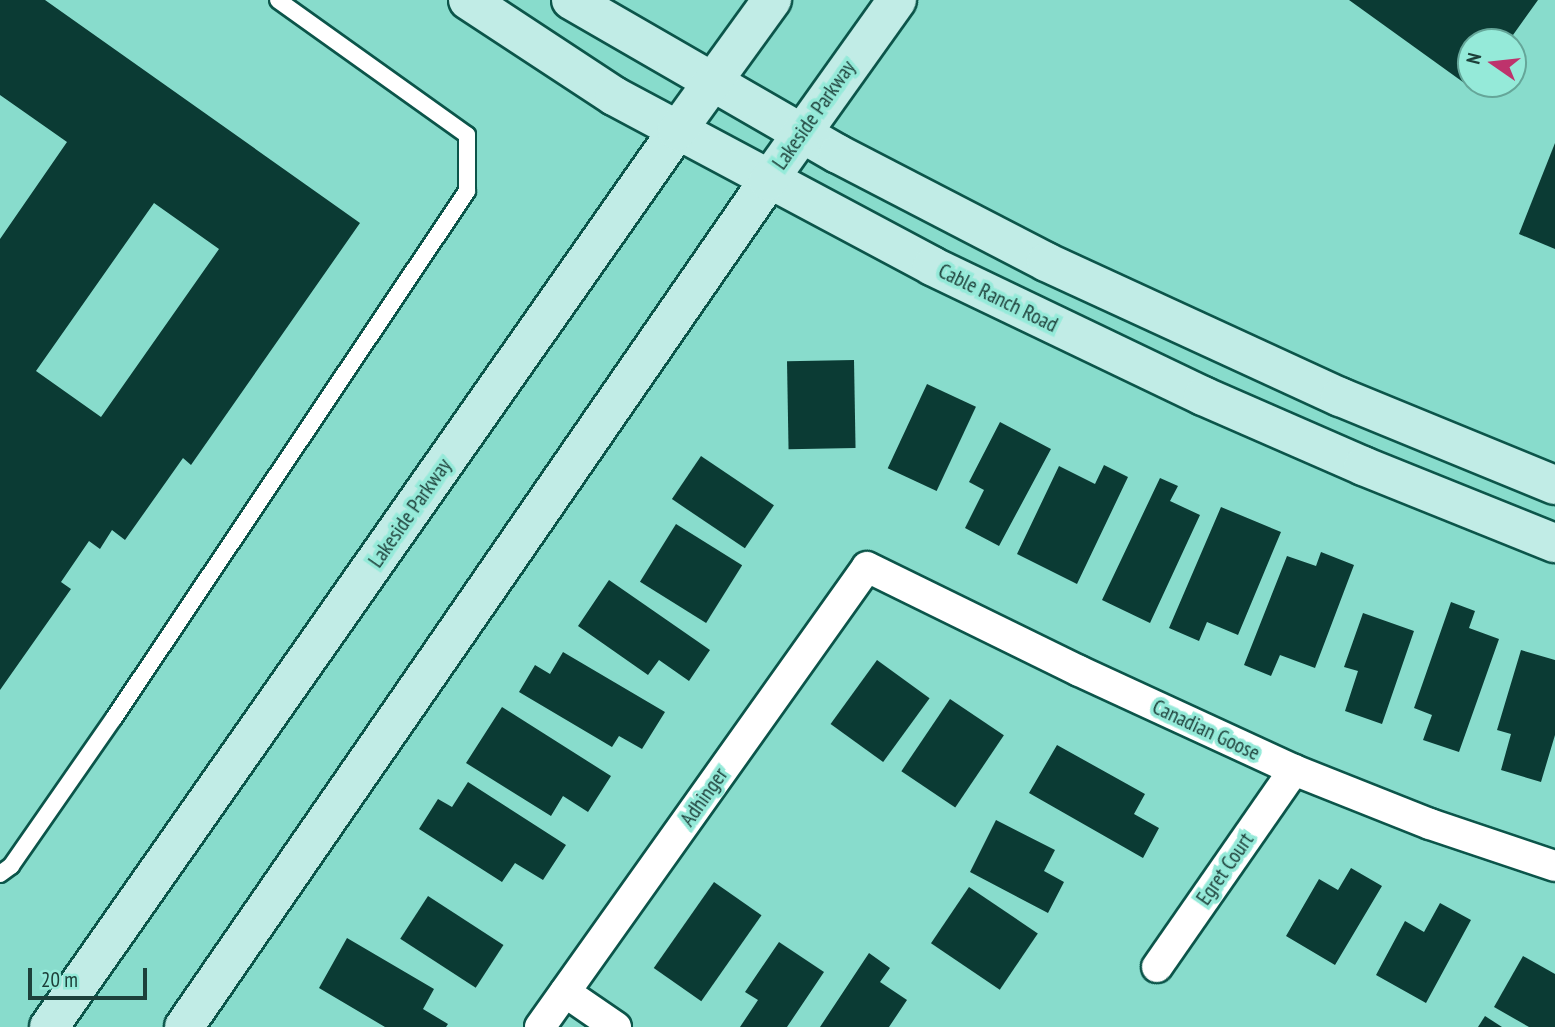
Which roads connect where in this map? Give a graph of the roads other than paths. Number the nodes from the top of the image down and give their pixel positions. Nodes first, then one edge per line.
1 (278, 0) edge
2 (468, 0) edge
3 (571, 0) edge
4 (772, 0) edge
5 (897, 0) edge
6 (712, 82) junction
7 (677, 131) junction
8 (802, 134) junction
9 (768, 181) junction
10 (1555, 485) edge
11 (1555, 543) edge
12 (867, 567) joint
13 (1294, 770) junction
14 (1555, 866) edge
15 (0, 874) edge
16 (1157, 967) dead end
17 (565, 992) junction
18 (49, 1027) edge
19 (184, 1027) edge
20 (540, 1027) edge
21 (616, 1027) edge

1 - 15 lane
2 - 7 street, Cable Ranch Road
3 - 6 street
4 - 6 street, Lakeside Parkway
5 - 8 street, Lakeside Parkway
6 - 7 street, Lakeside Parkway
6 - 8 street
7 - 9 street, Cable Ranch Road
7 - 18 street, Lakeside Parkway
8 - 9 street, Lakeside Parkway
8 - 10 street
9 - 11 street, Cable Ranch Road
9 - 19 street, Lakeside Parkway
12 - 13 street, Canadian Goose
12 - 17 street, Adhinger
13 - 14 street, Canadian Goose
13 - 16 street, Egret Court
17 - 20 street, Adhinger
17 - 21 street

